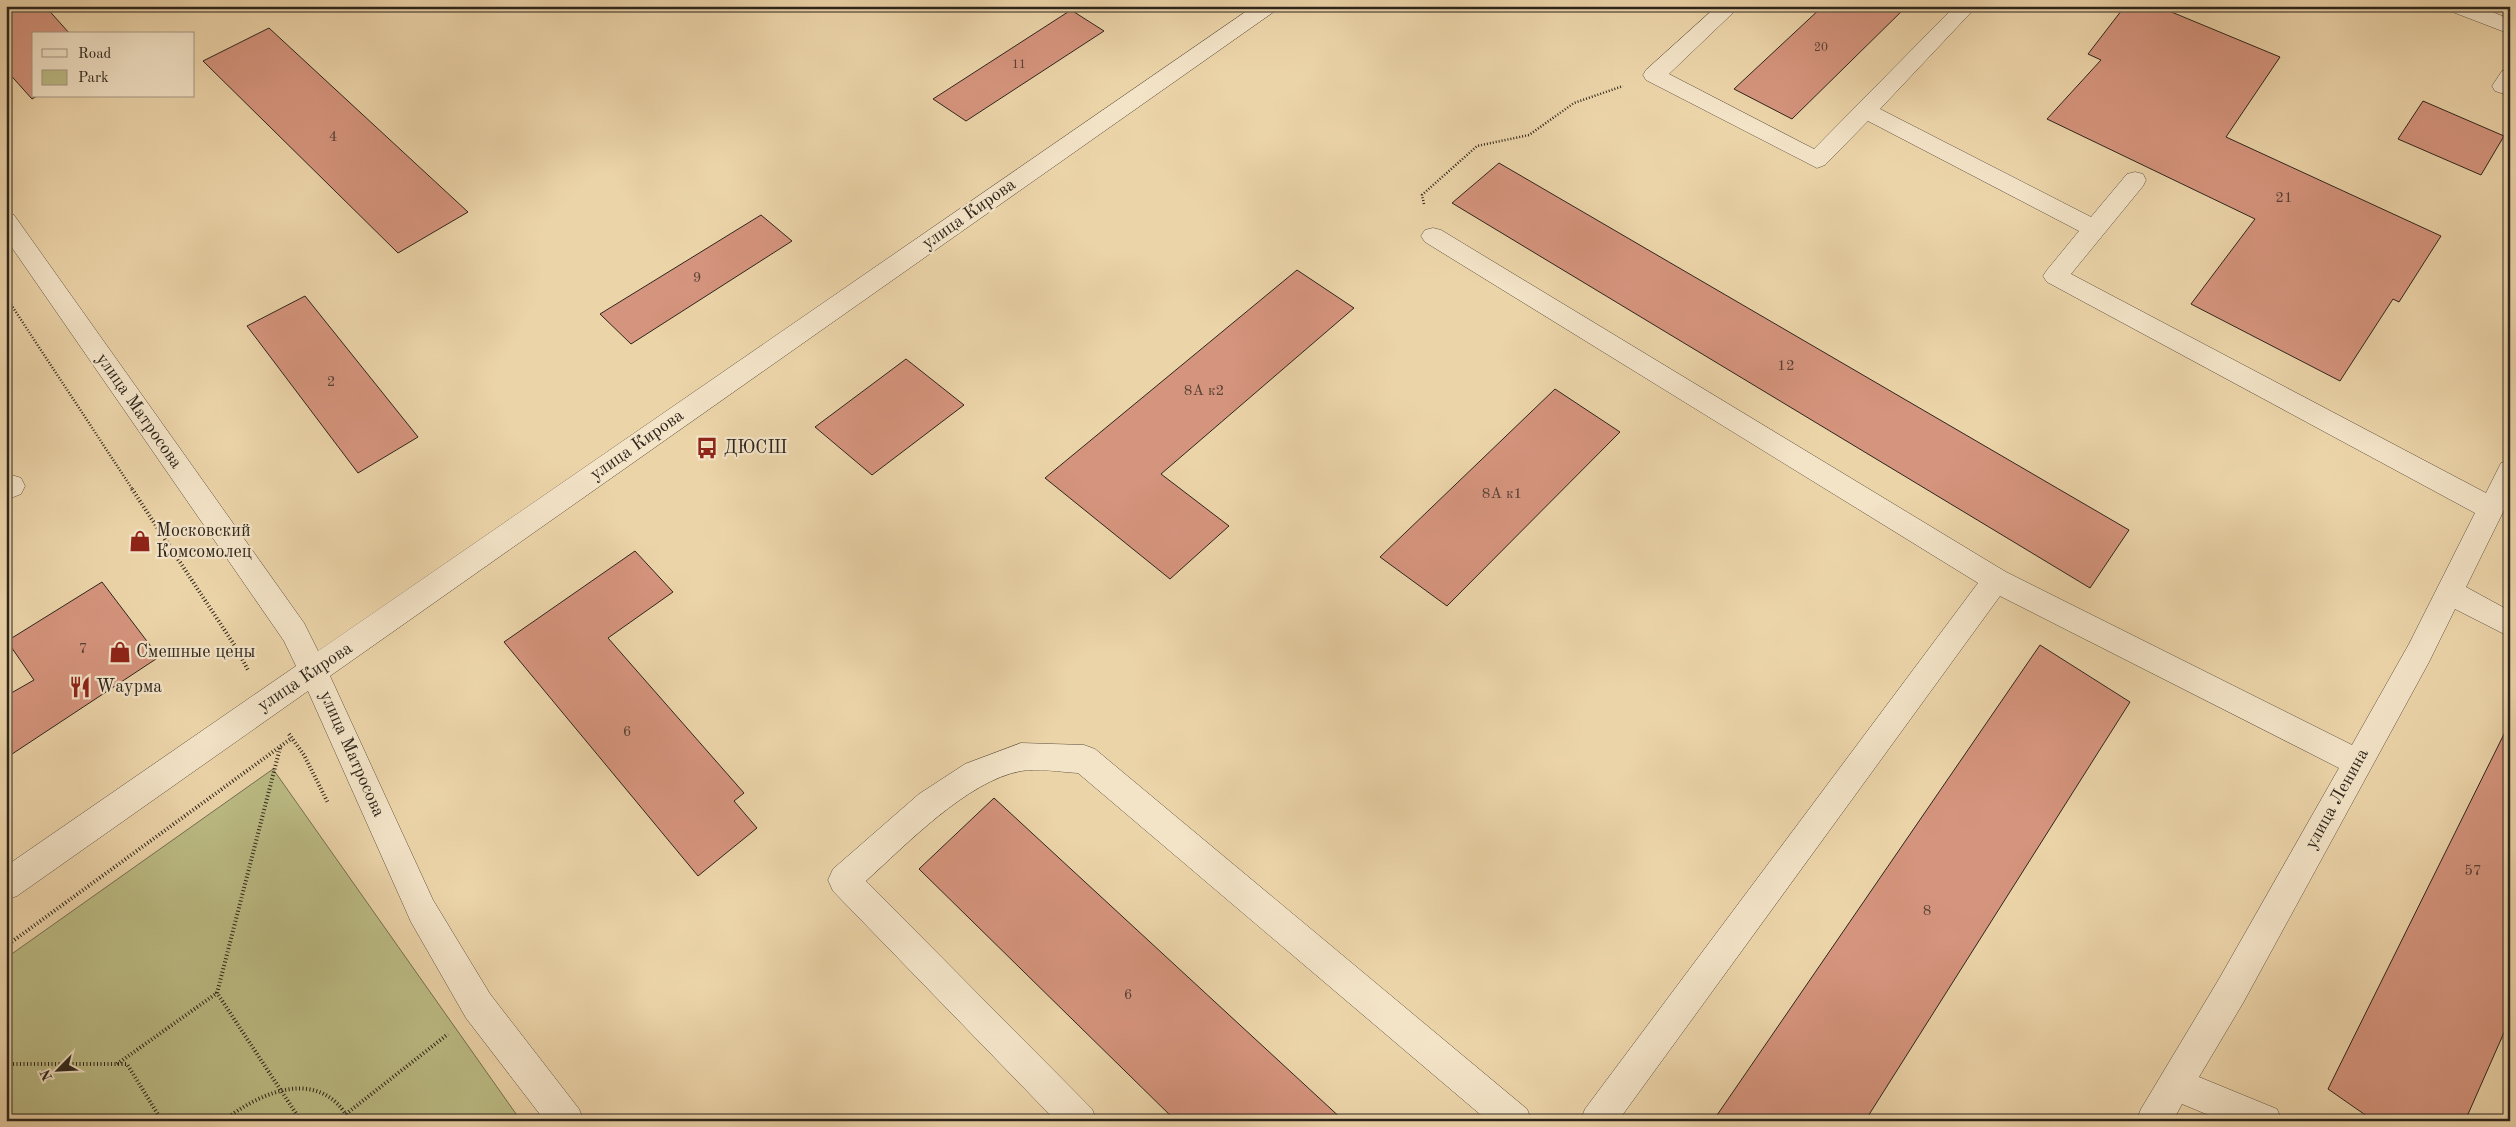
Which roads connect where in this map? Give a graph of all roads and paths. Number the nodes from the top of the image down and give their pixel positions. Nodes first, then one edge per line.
1 (1268, 6) edge
2 (1730, 6) edge
3 (1967, 6) edge
4 (2457, 6) edge
5 (2510, 27) edge
6 (1654, 75) junction
7 (2510, 76) edge
8 (2510, 89) edge
9 (1866, 111) junction
10 (2134, 180) dead end
11 (6, 221) edge
12 (2094, 229) junction
13 (1433, 236) joint
14 (6, 297) edge
15 (2510, 471) edge
16 (2490, 508) junction
17 (1996, 580) junction
18 (2449, 591) junction
19 (2510, 625) edge
20 (244, 665) dead end
21 (314, 670) junction
22 (292, 738) dead end
23 (280, 748) junction
24 (2358, 763) junction
25 (7, 882) edge
26 (6, 946) edge
27 (216, 993) junction
28 (450, 1032) dead end
29 (6, 1064) edge
30 (116, 1064) junction
31 (2175, 1084) junction
32 (281, 1091) junction
33 (346, 1114) junction
34 (162, 1121) edge
35 (224, 1121) edge
36 (301, 1121) edge
37 (350, 1121) edge
38 (567, 1121) edge
39 (1080, 1121) edge
40 (1514, 1121) edge
41 (1597, 1121) edge
42 (2153, 1121) edge
43 (2265, 1121) edge

1 - 21 street, улица Кирова
2 - 6 street
3 - 9 street
4 - 5 street
6 - 9 street
6 - 13 path
7 - 8 street
9 - 12 street
10 - 12 street
11 - 21 street, улица Матросова
12 - 16 street
13 - 17 street
14 - 20 path
15 - 16 street, улица Ленина
16 - 18 street, улица Ленина
17 - 24 street
17 - 41 street
18 - 19 street
18 - 24 street, улица Ленина
21 - 25 street, улица Кирова
21 - 38 street, улица Матросова
22 - 23 path
23 - 26 path
23 - 27 path
24 - 31 street, улица Ленина
27 - 30 path
27 - 32 path
28 - 33 path
29 - 30 path
30 - 34 path
31 - 42 street, улица Ленина
31 - 43 street
32 - 33 path
32 - 35 path
32 - 36 path
33 - 37 path
39 - 40 street

